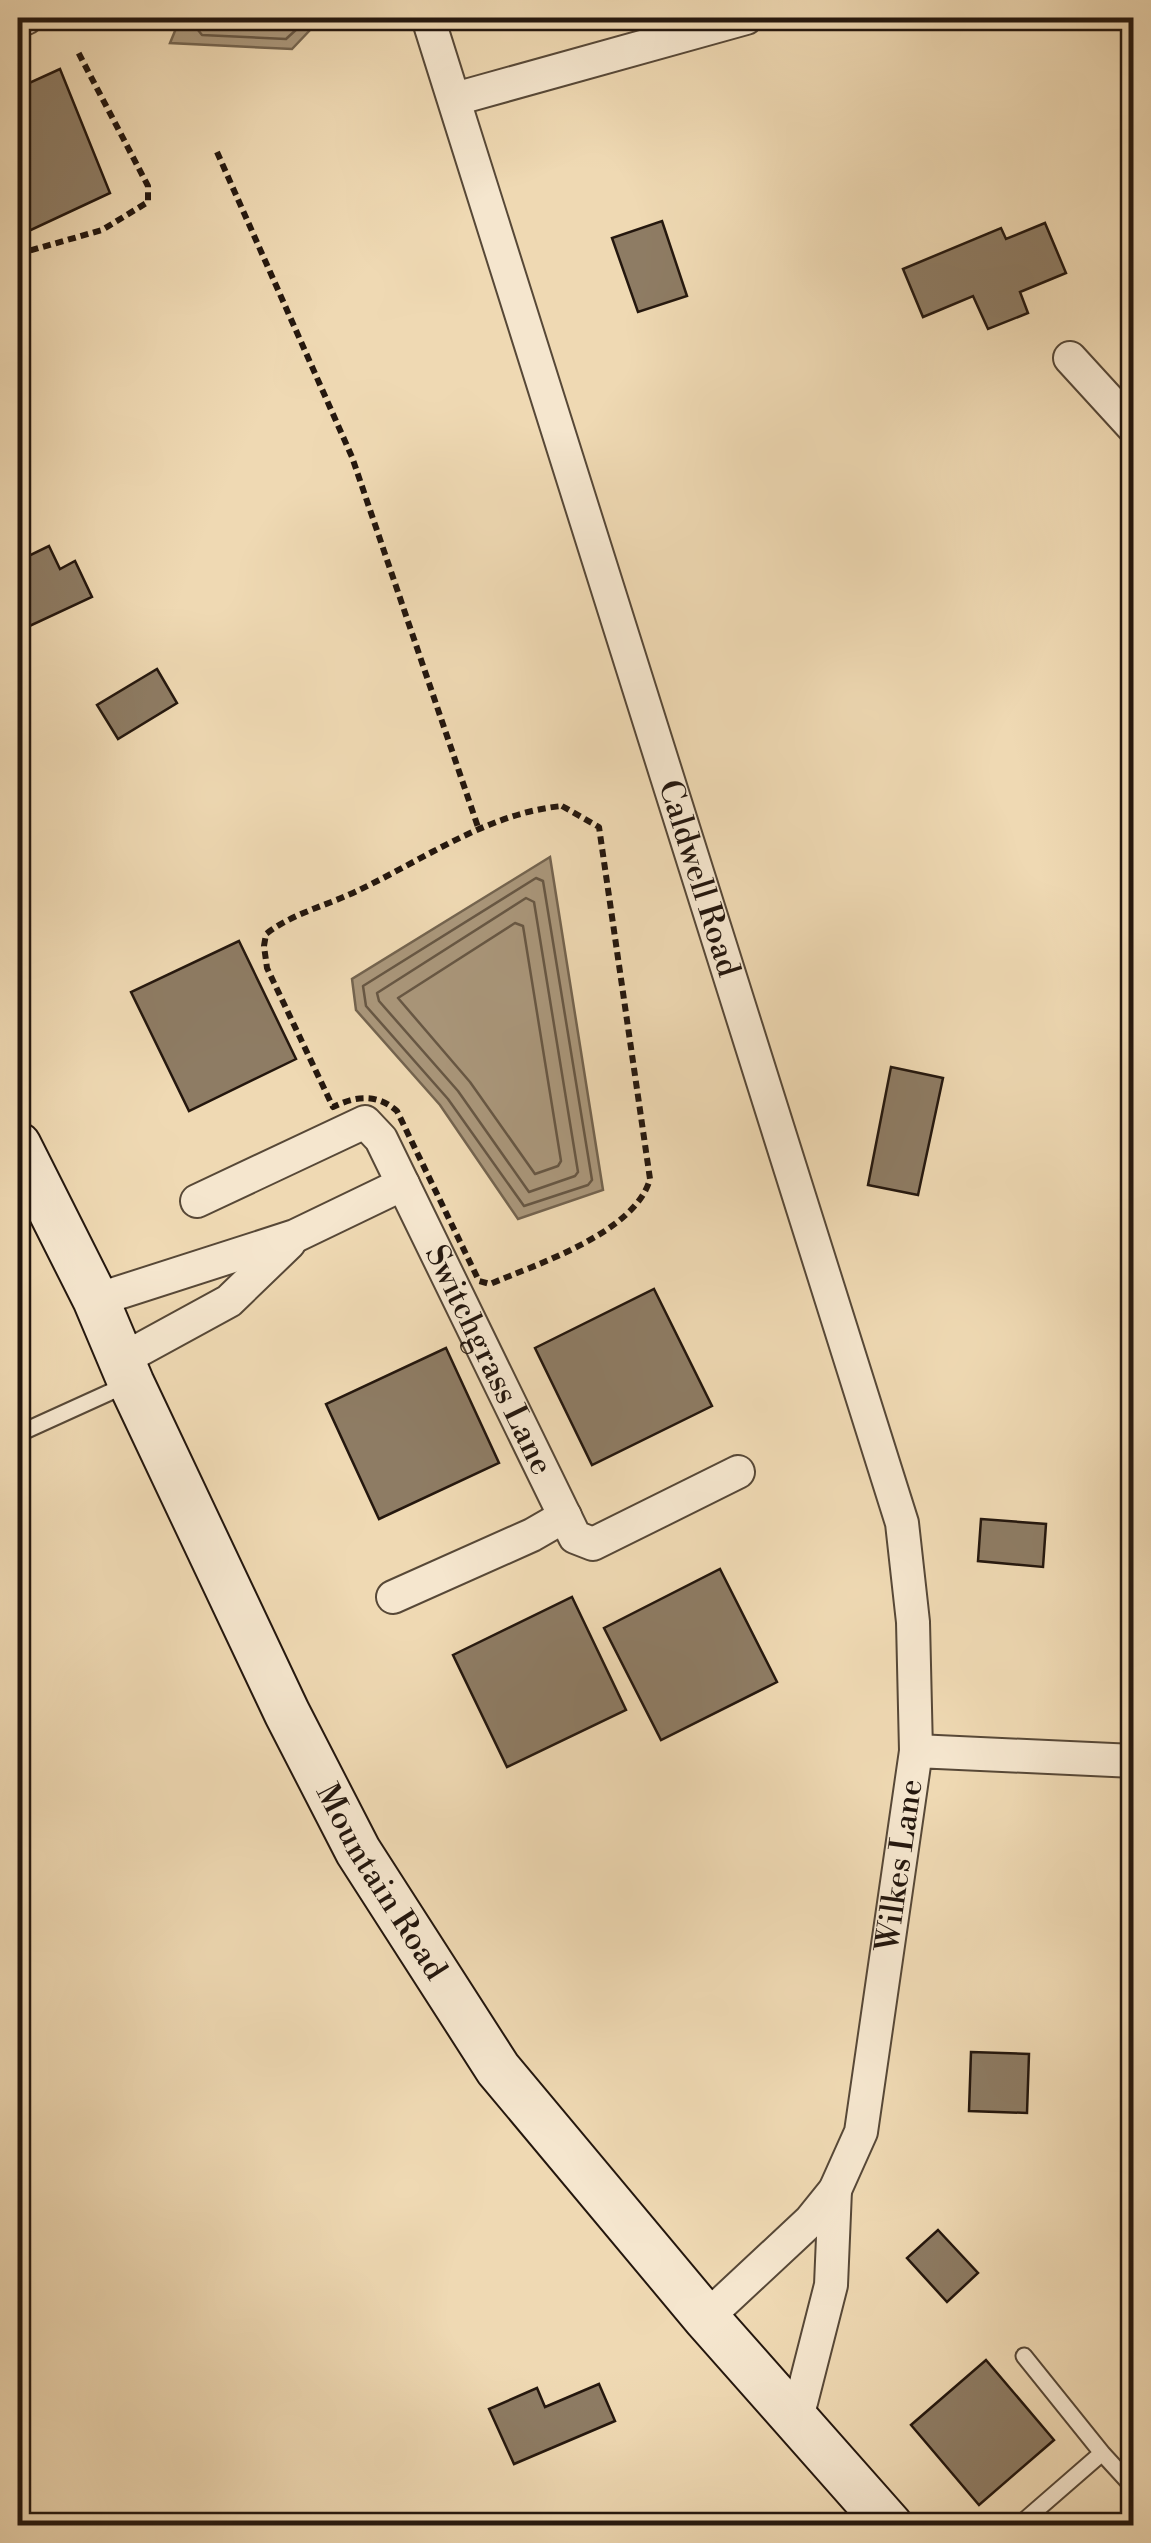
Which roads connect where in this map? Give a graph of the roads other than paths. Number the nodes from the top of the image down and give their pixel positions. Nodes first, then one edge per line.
1 (26, 18) edge
2 (428, 18) edge
3 (746, 18) edge
4 (18, 21) edge
5 (454, 100) junction
6 (1070, 358) dead end
7 (1134, 428) edge
8 (18, 1145) edge
9 (403, 1184) junction
10 (198, 1202) dead end
11 (296, 1236) junction
12 (96, 1300) junction
13 (126, 1371) junction
14 (18, 1434) edge
15 (738, 1472) dead end
16 (570, 1526) junction
17 (392, 1598) dead end
18 (916, 1751) junction
19 (1134, 1760) edge
20 (834, 2190) junction
21 (706, 2318) junction
22 (1024, 2356) dead end
23 (796, 2422) junction
24 (1102, 2453) junction
25 (1134, 2488) edge
26 (1030, 2522) edge
27 (890, 2526) edge

1 - 4 street
2 - 5 street, Caldwell Road
3 - 5 street
5 - 18 street, Caldwell Road
6 - 7 street
8 - 12 main road, Mountain Road
9 - 10 street, Switchgrass Lane
9 - 11 street
9 - 16 street, Switchgrass Lane
11 - 12 street
11 - 13 street
12 - 13 main road, Mountain Road
13 - 14 lane
13 - 21 main road, Mountain Road
15 - 16 street
16 - 17 street
18 - 19 street, Wilkes Lane
18 - 20 street, Wilkes Lane
20 - 21 street, Wilkes Lane
20 - 23 street, Wilkes Lane
21 - 23 main road, Mountain Road
22 - 24 lane
23 - 27 main road, Mountain Road
24 - 25 lane
24 - 26 lane

